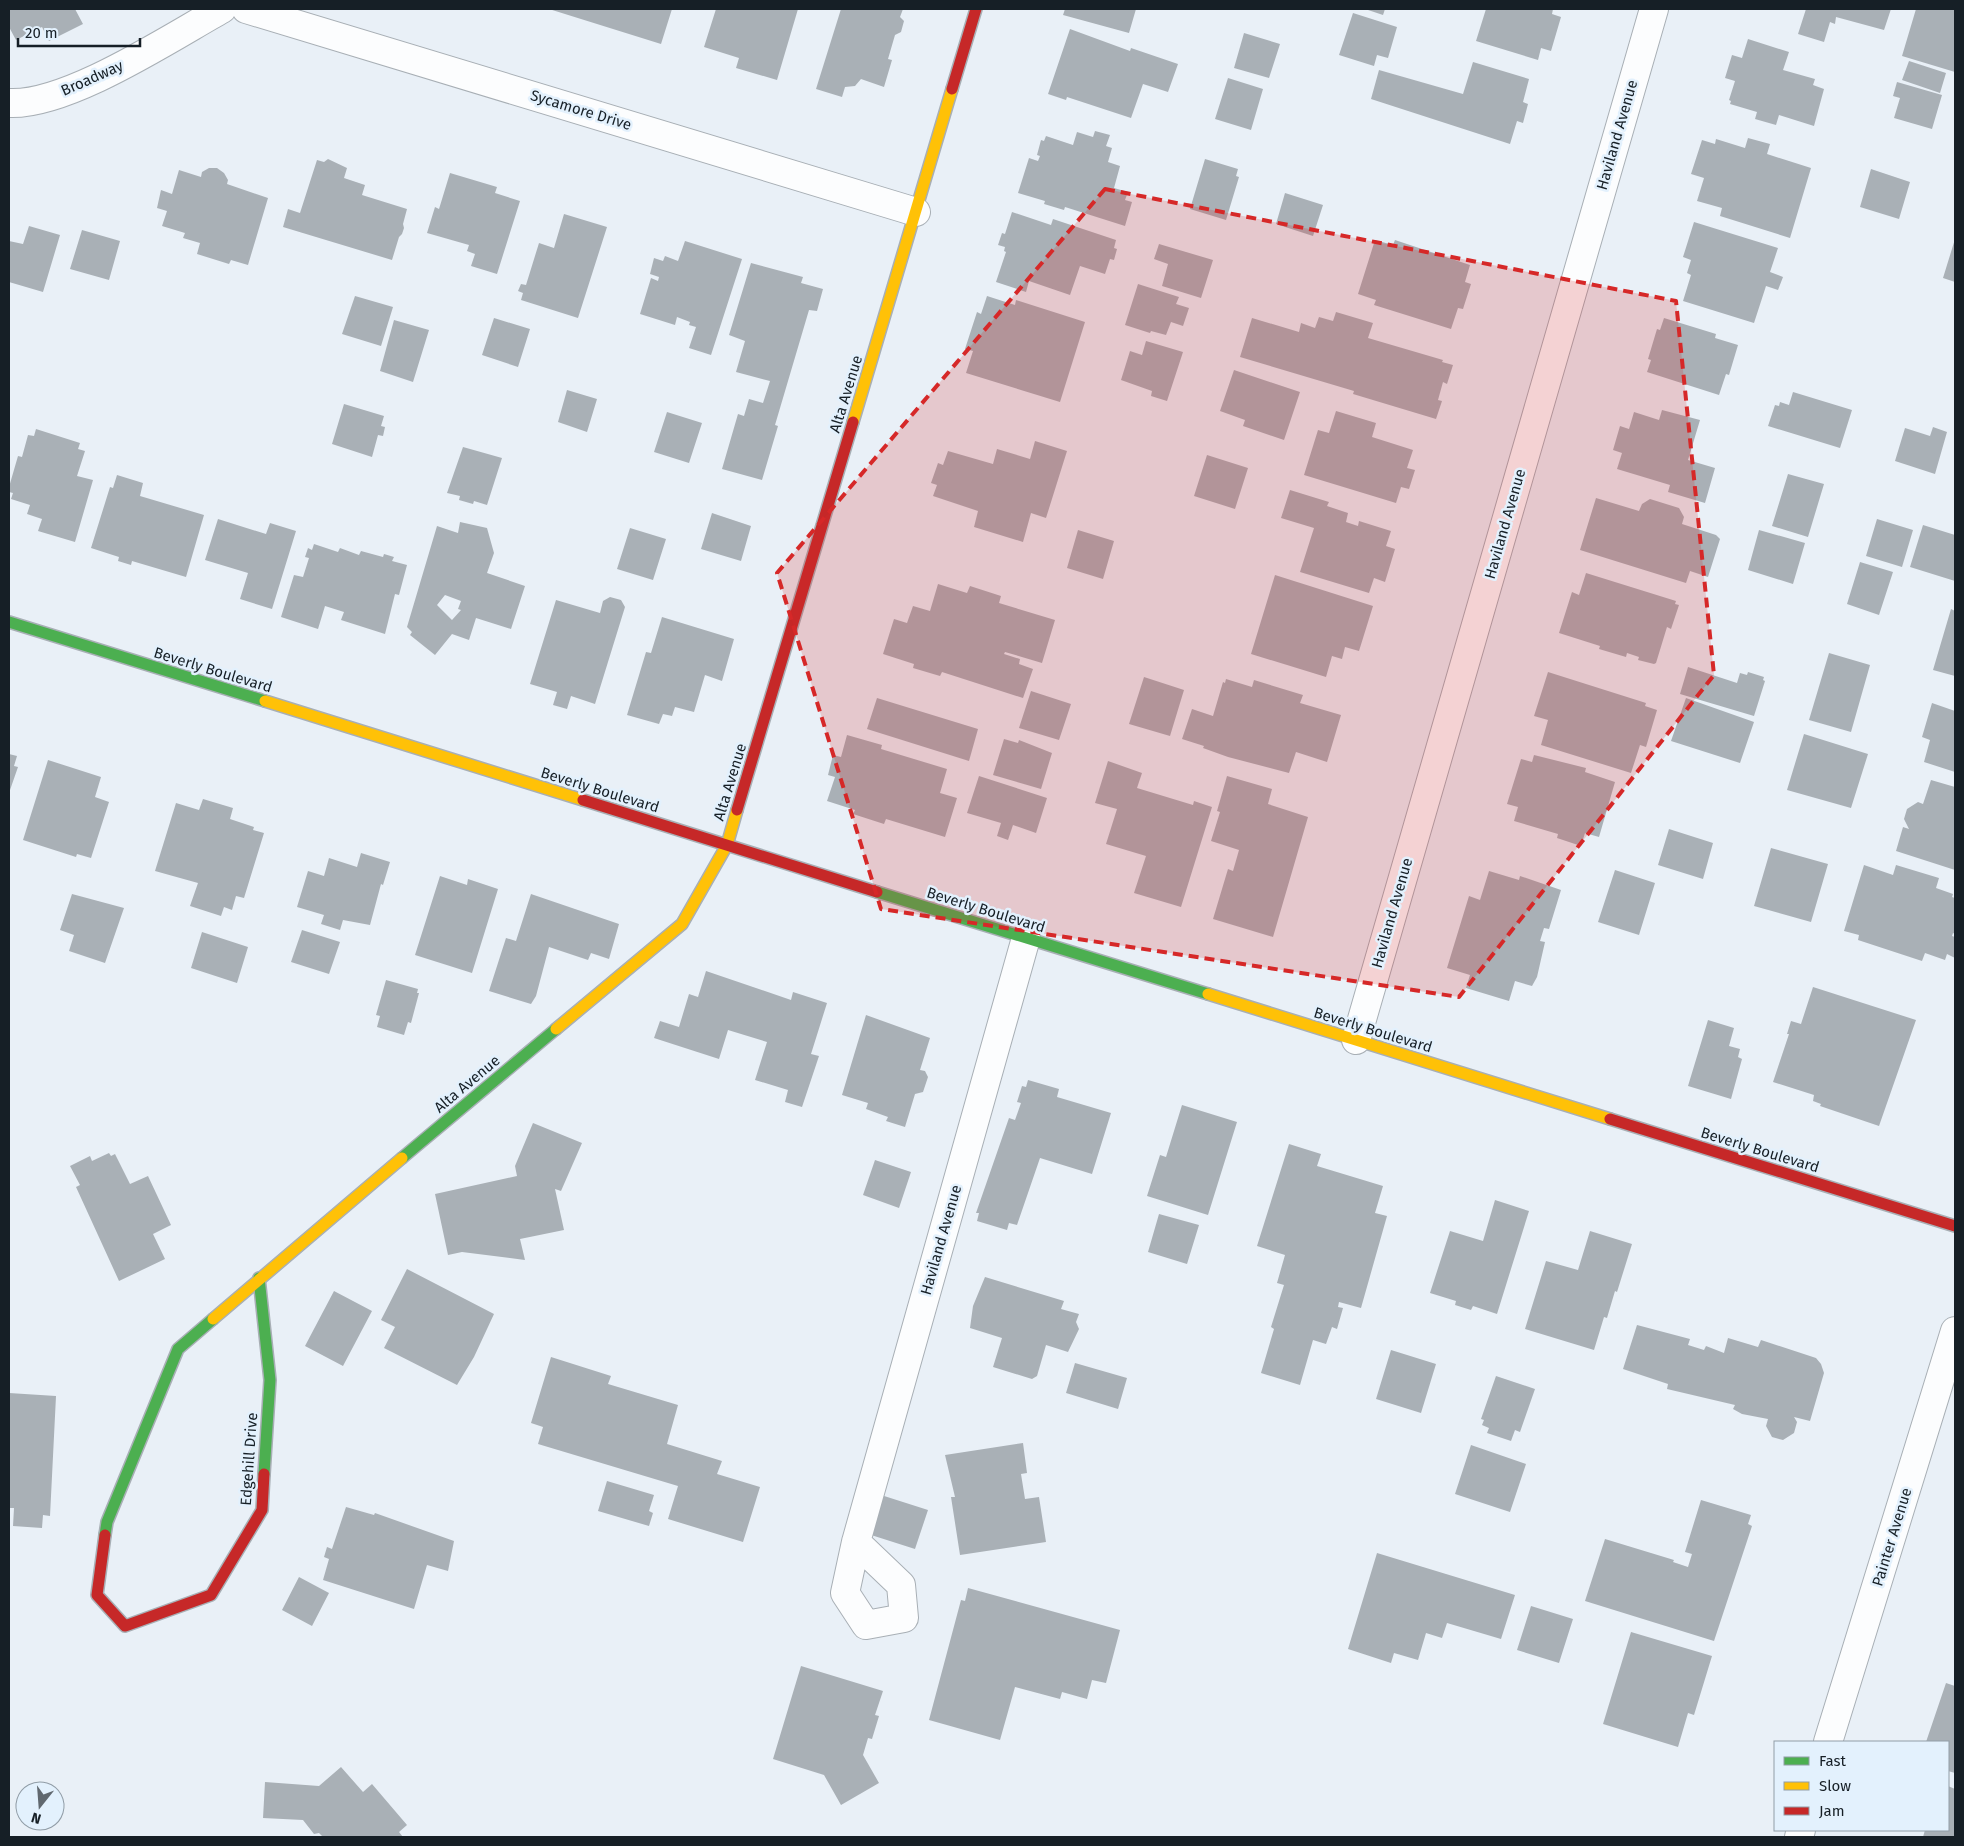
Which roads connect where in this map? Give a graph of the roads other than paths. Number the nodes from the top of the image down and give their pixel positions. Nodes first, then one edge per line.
1 (222, 9) edge
2 (246, 9) edge
3 (976, 9) edge
4 (1654, 9) edge
5 (9, 102) edge
6 (916, 212) junction
7 (9, 622) edge
8 (727, 845) junction
9 (1026, 938) junction
10 (1356, 1040) junction
11 (1955, 1226) edge
12 (259, 1278) junction
13 (1955, 1331) edge
14 (178, 1349) joint
15 (856, 1542) dead end
16 (1828, 1741) edge

1 - 5 street, Broadway
2 - 6 street, Sycamore Drive
3 - 6 street, Alta Avenue
4 - 10 street, Haviland Avenue
6 - 8 street, Alta Avenue
7 - 8 street, Beverly Boulevard
8 - 9 street, Beverly Boulevard
8 - 12 street, Alta Avenue
9 - 10 street, Beverly Boulevard
9 - 15 street, Haviland Avenue
10 - 11 street, Beverly Boulevard
12 - 14 street, Alta Avenue
12 - 14 street, Edgehill Drive
13 - 16 street, Painter Avenue

